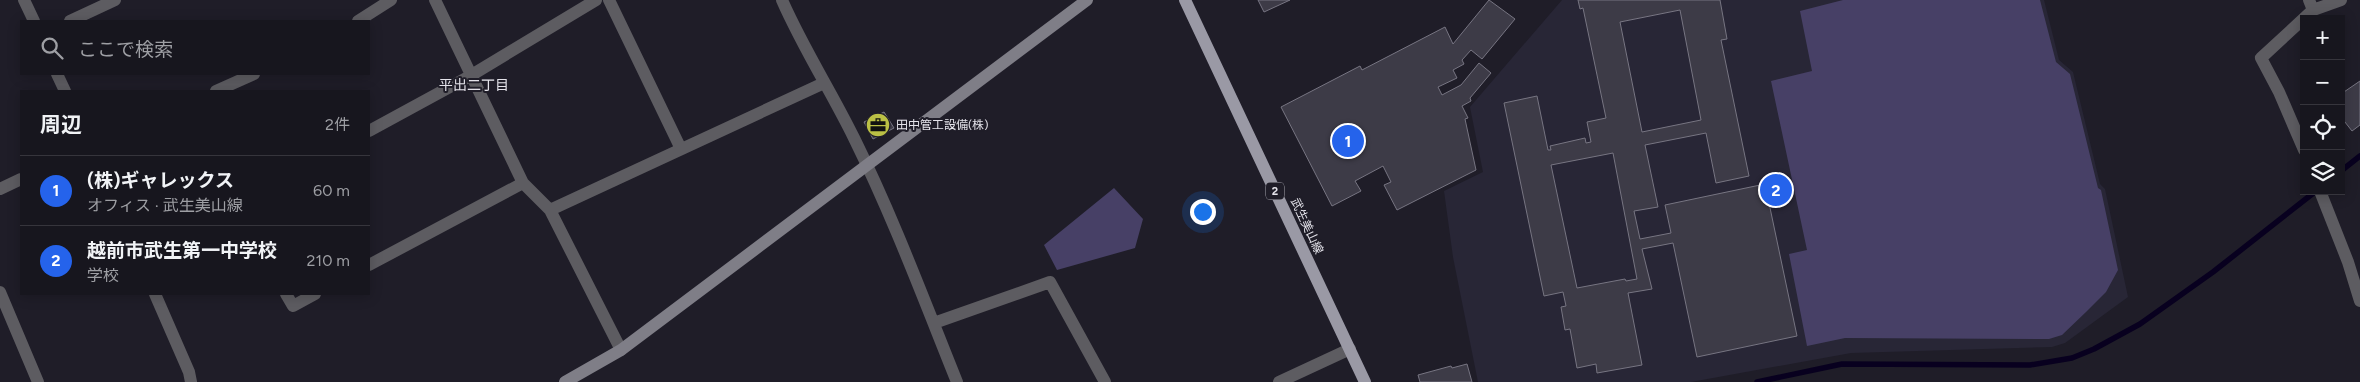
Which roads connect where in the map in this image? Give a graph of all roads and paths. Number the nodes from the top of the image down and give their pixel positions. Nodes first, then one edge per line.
1 (24, 0) edge
2 (115, 0) edge
3 (391, 0) edge
4 (435, 0) edge
5 (596, 0) edge
6 (609, 0) edge
7 (782, 0) edge
8 (1087, 0) edge
9 (1185, 0) edge
10 (2341, 0) edge
11 (2311, 5) edge
12 (34, 20) edge
13 (72, 20) edge
14 (360, 20) edge
15 (57, 75) edge
16 (252, 75) edge
17 (470, 76) junction
18 (824, 83) junction
19 (65, 90) edge
20 (218, 90) edge
21 (370, 130) edge
22 (2300, 141) edge
23 (681, 149) junction
24 (866, 166) junction
25 (20, 179) edge
26 (523, 182) junction
27 (0, 189) edge
28 (2322, 195) edge
29 (550, 210) junction
30 (370, 264) edge
31 (0, 292) edge
32 (154, 295) edge
33 (287, 295) edge
34 (313, 295) edge
35 (2360, 301) edge
36 (934, 323) junction
37 (1350, 349) junction
38 (622, 350) junction
39 (581, 378) edge
40 (38, 382) edge
41 (191, 382) edge
42 (565, 382) edge
43 (957, 382) edge
44 (1105, 382) edge
45 (1279, 382) edge
46 (1365, 382) edge

1 - 12 street
2 - 13 street
3 - 14 street
4 - 17 street
5 - 17 street
6 - 23 street
7 - 18 street
8 - 24 street
9 - 37 main road, 武生美山線 / 2
10 - 11 street
11 - 22 street
15 - 19 street
16 - 20 street
17 - 21 street
17 - 26 street
18 - 23 street
18 - 24 street
23 - 29 street
24 - 36 street
24 - 38 street
25 - 27 street
26 - 29 street
26 - 30 street
28 - 35 street
29 - 38 street
31 - 40 street
32 - 41 street
33 - 34 street
36 - 43 street
36 - 44 street
37 - 45 street
37 - 46 main road, 武生美山線 / 2
38 - 39 street
39 - 42 street

